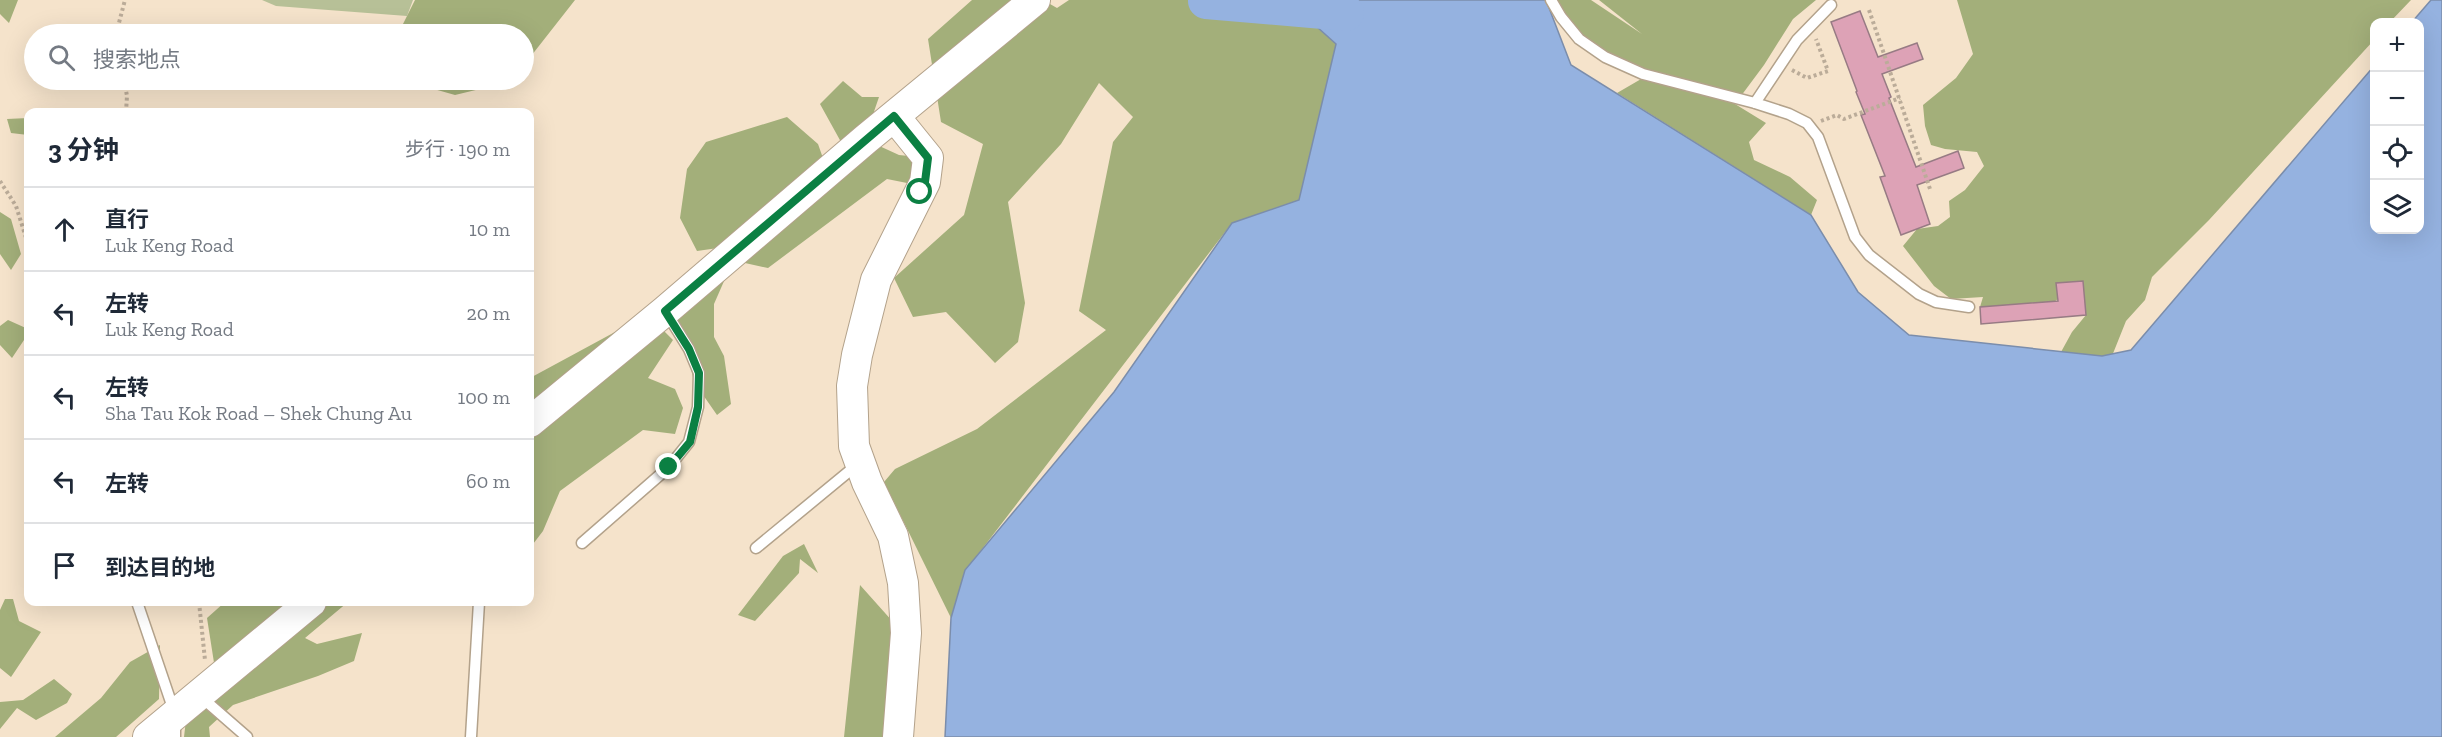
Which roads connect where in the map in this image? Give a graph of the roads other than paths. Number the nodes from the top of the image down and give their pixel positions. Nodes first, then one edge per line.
1 (1035, 0) edge
2 (1551, 0) edge
3 (1831, 5) dead end
4 (1755, 103) junction
5 (894, 116) junction
6 (1969, 307) dead end
7 (665, 311) junction
8 (534, 419) edge
9 (859, 464) junction
10 (582, 543) dead end
11 (756, 548) dead end
12 (138, 606) edge
13 (306, 606) edge
14 (479, 606) edge
15 (203, 690) junction
16 (175, 725) edge
17 (148, 737) edge
18 (247, 737) edge
19 (471, 737) edge
20 (898, 737) edge

1 - 5 main road
2 - 4 lane
3 - 4 lane
4 - 6 lane
5 - 7 main road
5 - 9 main road
7 - 8 main road
7 - 10 lane
9 - 11 lane
9 - 20 main road
12 - 16 lane
13 - 15 main road
14 - 19 lane
15 - 16 main road
15 - 18 lane
16 - 17 main road

